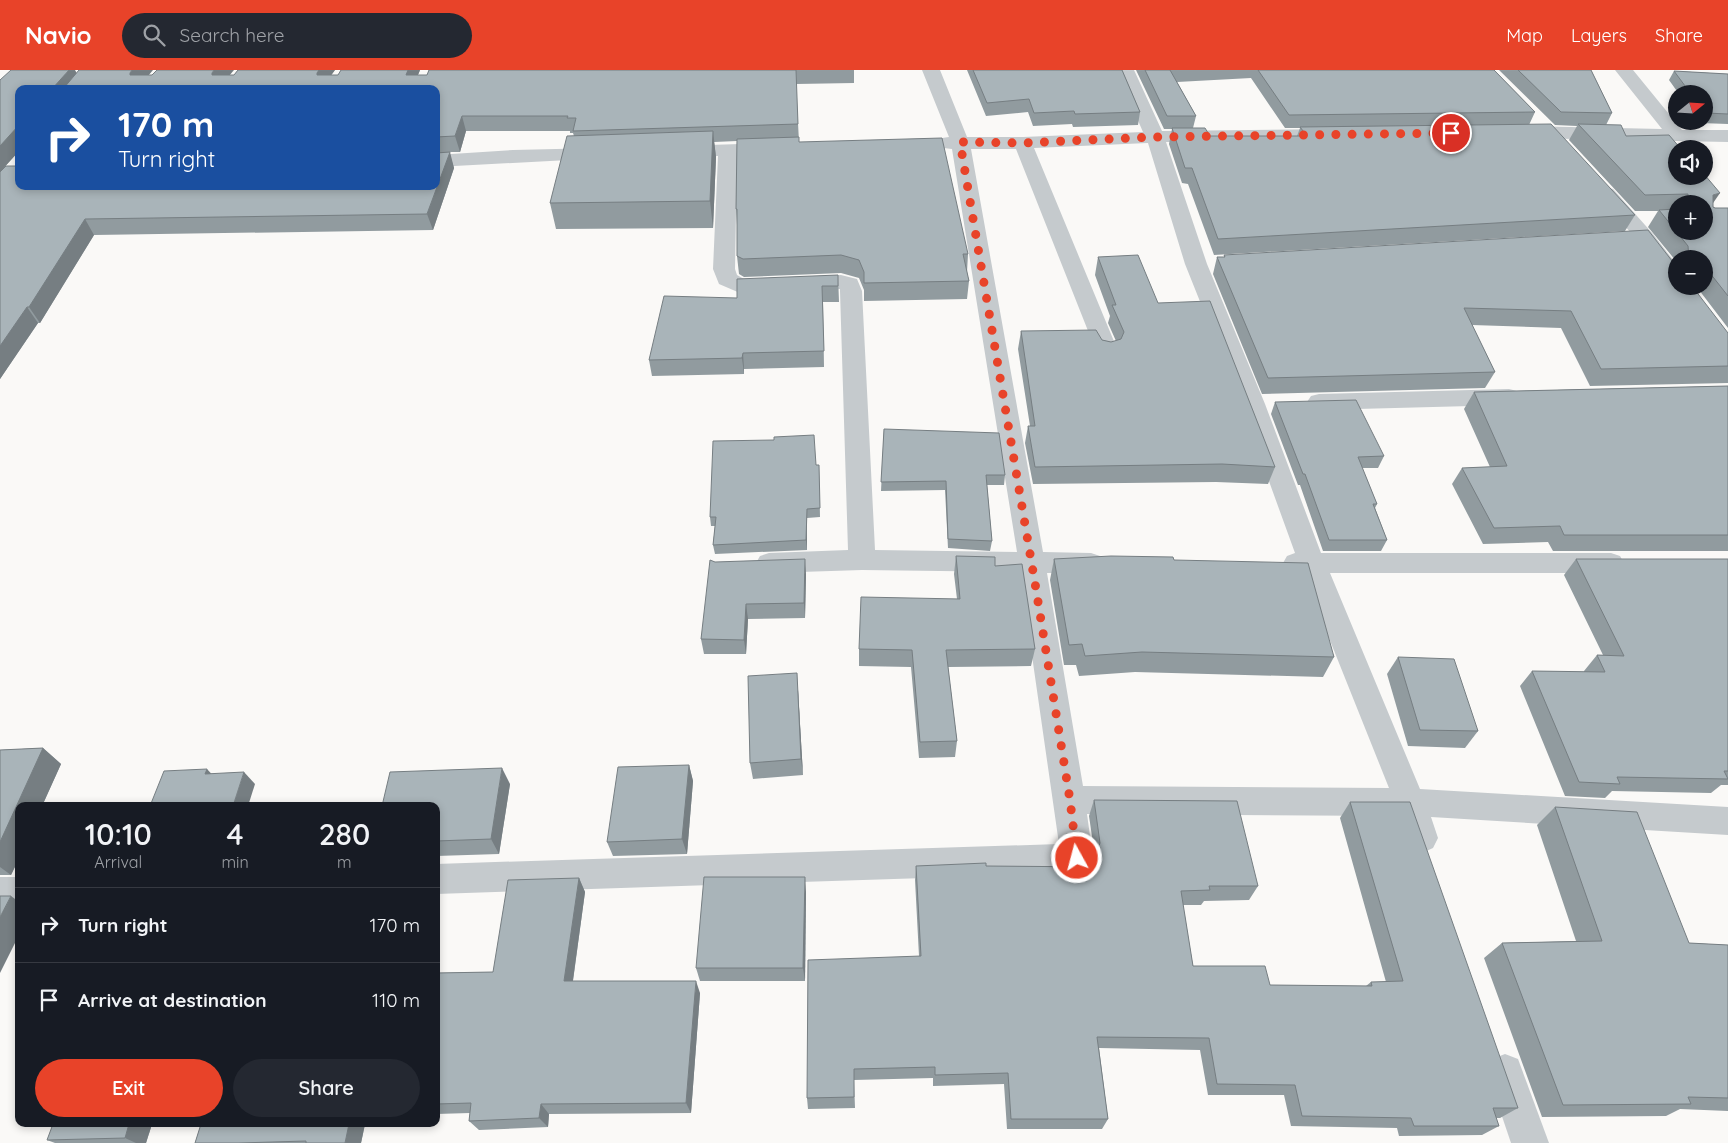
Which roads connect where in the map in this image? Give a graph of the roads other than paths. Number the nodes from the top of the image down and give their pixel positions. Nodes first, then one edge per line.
1 (931, 70) edge
2 (1125, 70) edge
3 (1624, 70) edge
4 (1543, 125) junction
5 (1501, 132) edge
6 (1353, 134) edge
7 (1677, 136) junction
8 (1728, 136) edge
9 (1155, 137) junction
10 (960, 142) junction
11 (1022, 143) junction
12 (921, 144) edge
13 (796, 148) edge
14 (728, 150) junction
15 (660, 152) edge
16 (621, 153) edge
17 (1570, 154) edge
18 (440, 161) edge
19 (1596, 183) edge
20 (1658, 218) edge
21 (1634, 232) junction
22 (1668, 270) edge
23 (1107, 351) edge
24 (1530, 397) edge
25 (1302, 403) edge
26 (862, 560) junction
27 (1032, 563) junction
28 (1117, 563) edge
29 (1273, 563) edge
30 (1312, 563) junction
31 (1639, 563) edge
32 (746, 564) edge
33 (1070, 800) junction
34 (1410, 802) junction
35 (1728, 821) edge
36 (1429, 857) edge
37 (440, 879) edge
38 (0, 893) edge
39 (15, 893) edge
40 (1497, 1051) edge
41 (1530, 1143) edge

1 - 10 street
2 - 9 street
3 - 7 street
4 - 5 street
4 - 7 street
4 - 17 street
6 - 9 street
7 - 8 street
9 - 11 street
9 - 30 street
10 - 11 street
10 - 12 street
10 - 27 street
11 - 23 street
13 - 14 street
14 - 15 street
14 - 26 street
16 - 18 street
19 - 21 street
20 - 21 street
21 - 22 street
24 - 25 street
26 - 27 street
26 - 32 street
27 - 28 street
27 - 33 street
29 - 30 street
30 - 31 street
30 - 34 street
33 - 34 street
33 - 37 street
34 - 35 street
34 - 36 street
38 - 39 street
40 - 41 street

